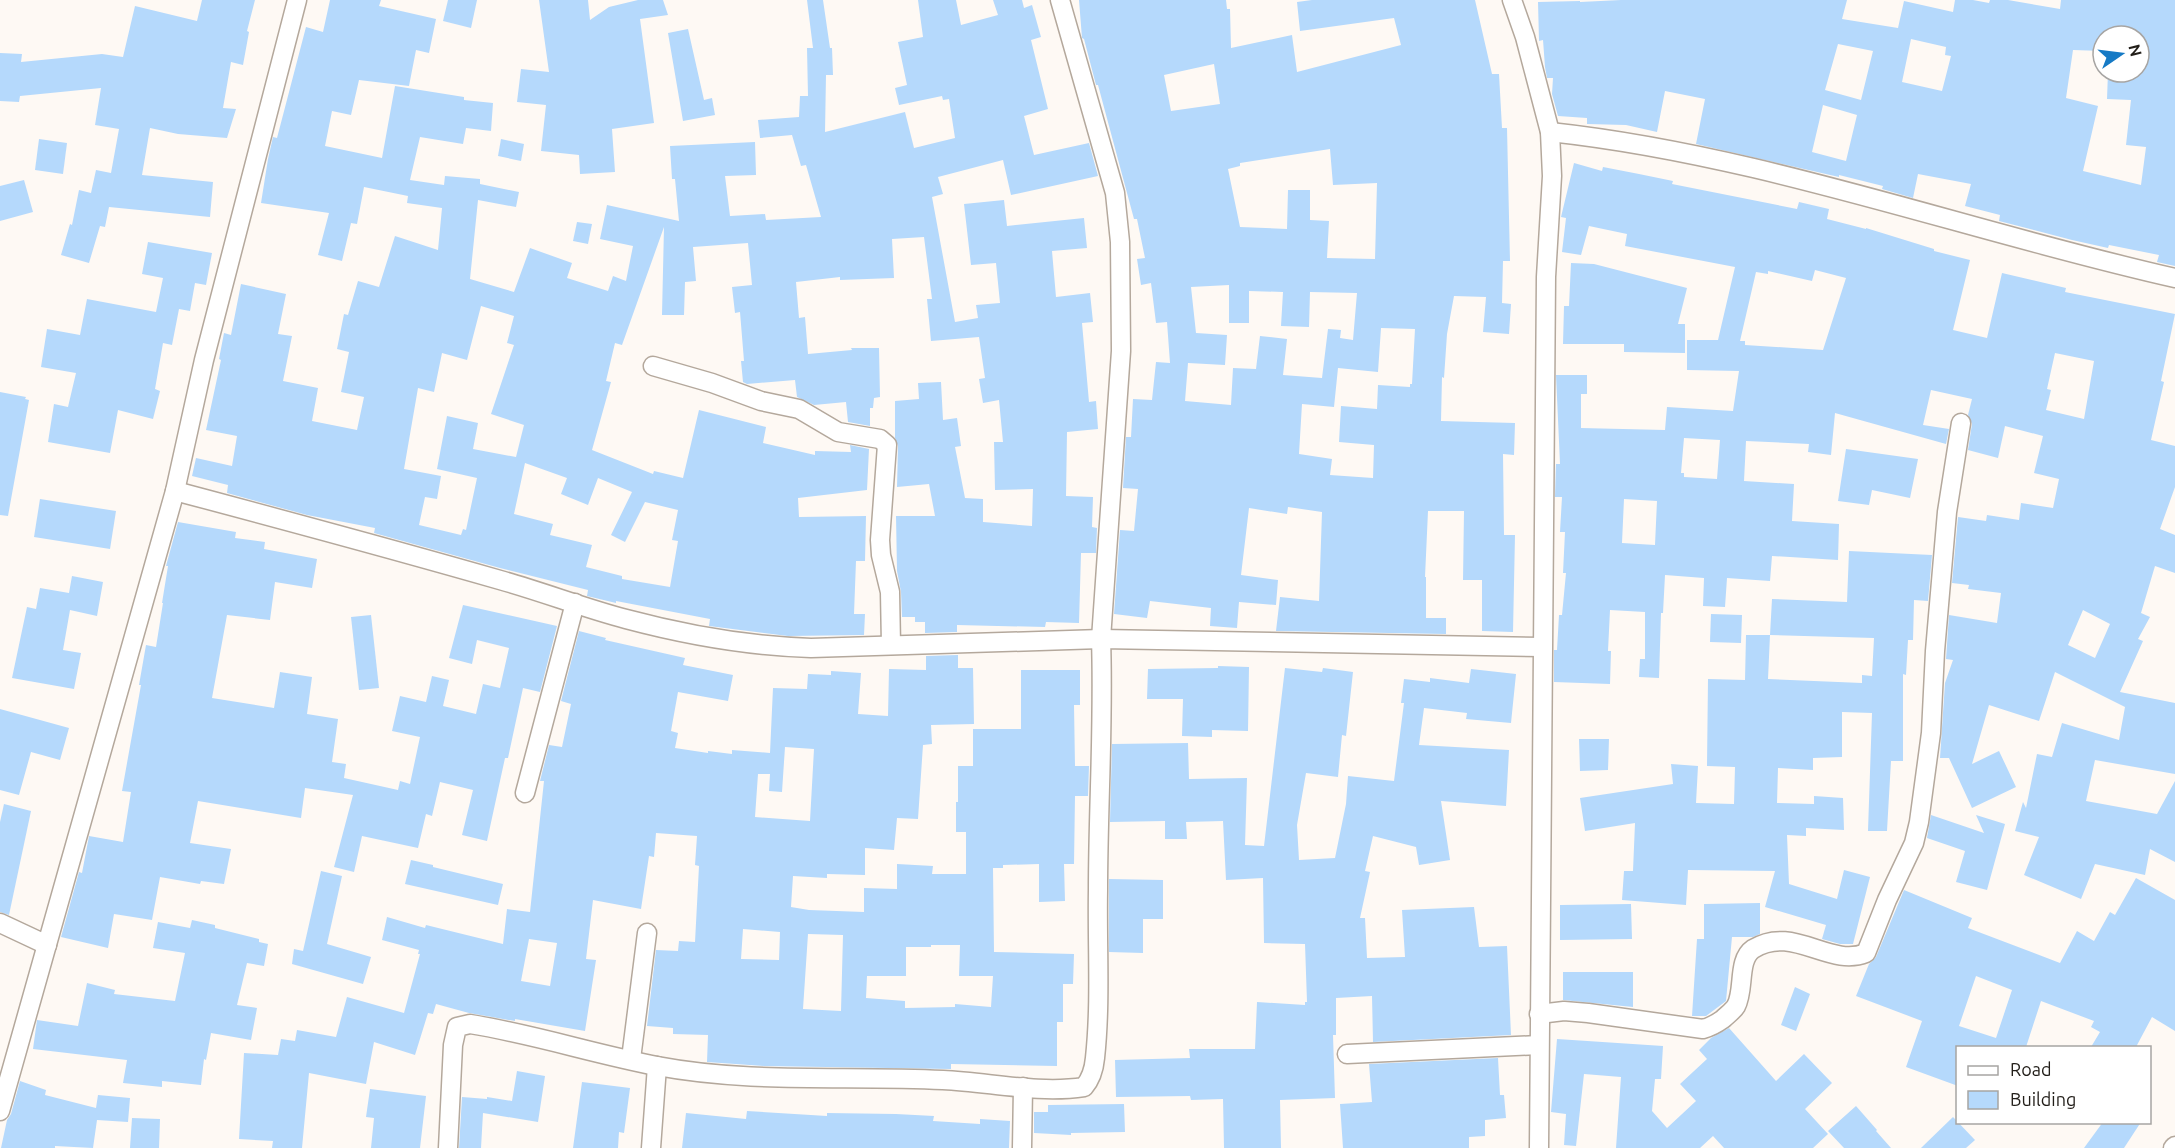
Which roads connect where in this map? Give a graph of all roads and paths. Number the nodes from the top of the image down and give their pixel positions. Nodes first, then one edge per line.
1 (297, 0) edge
2 (1059, 0) edge
3 (1512, 0) edge
4 (1550, 132) junction
5 (2175, 278) edge
6 (653, 366) dead end
7 (1961, 423) dead end
8 (175, 491) junction
9 (575, 603) junction
10 (1101, 639) junction
11 (891, 645) junction
12 (1542, 647) junction
13 (525, 793) dead end
14 (0, 923) edge
15 (647, 933) dead end
16 (47, 945) junction
17 (1539, 1014) junction
18 (1539, 1045) junction
19 (1347, 1054) dead end
20 (631, 1059) junction
21 (657, 1066) junction
22 (1023, 1087) junction
23 (3, 1088) edge
24 (0, 1112) edge
25 (448, 1148) edge
26 (651, 1148) edge
27 (1022, 1148) edge
28 (1539, 1148) edge

1 - 8 street
2 - 10 street
3 - 4 street
4 - 5 street
4 - 12 street
6 - 11 street
7 - 17 street
8 - 9 street
8 - 16 street
9 - 11 street
9 - 13 street
10 - 11 street
10 - 12 street
10 - 22 street
12 - 17 street
14 - 16 street
15 - 20 street
16 - 23 street
17 - 18 street
18 - 19 street
18 - 28 street
20 - 21 street
20 - 25 street
21 - 22 street
21 - 26 street
22 - 27 street
23 - 24 street

